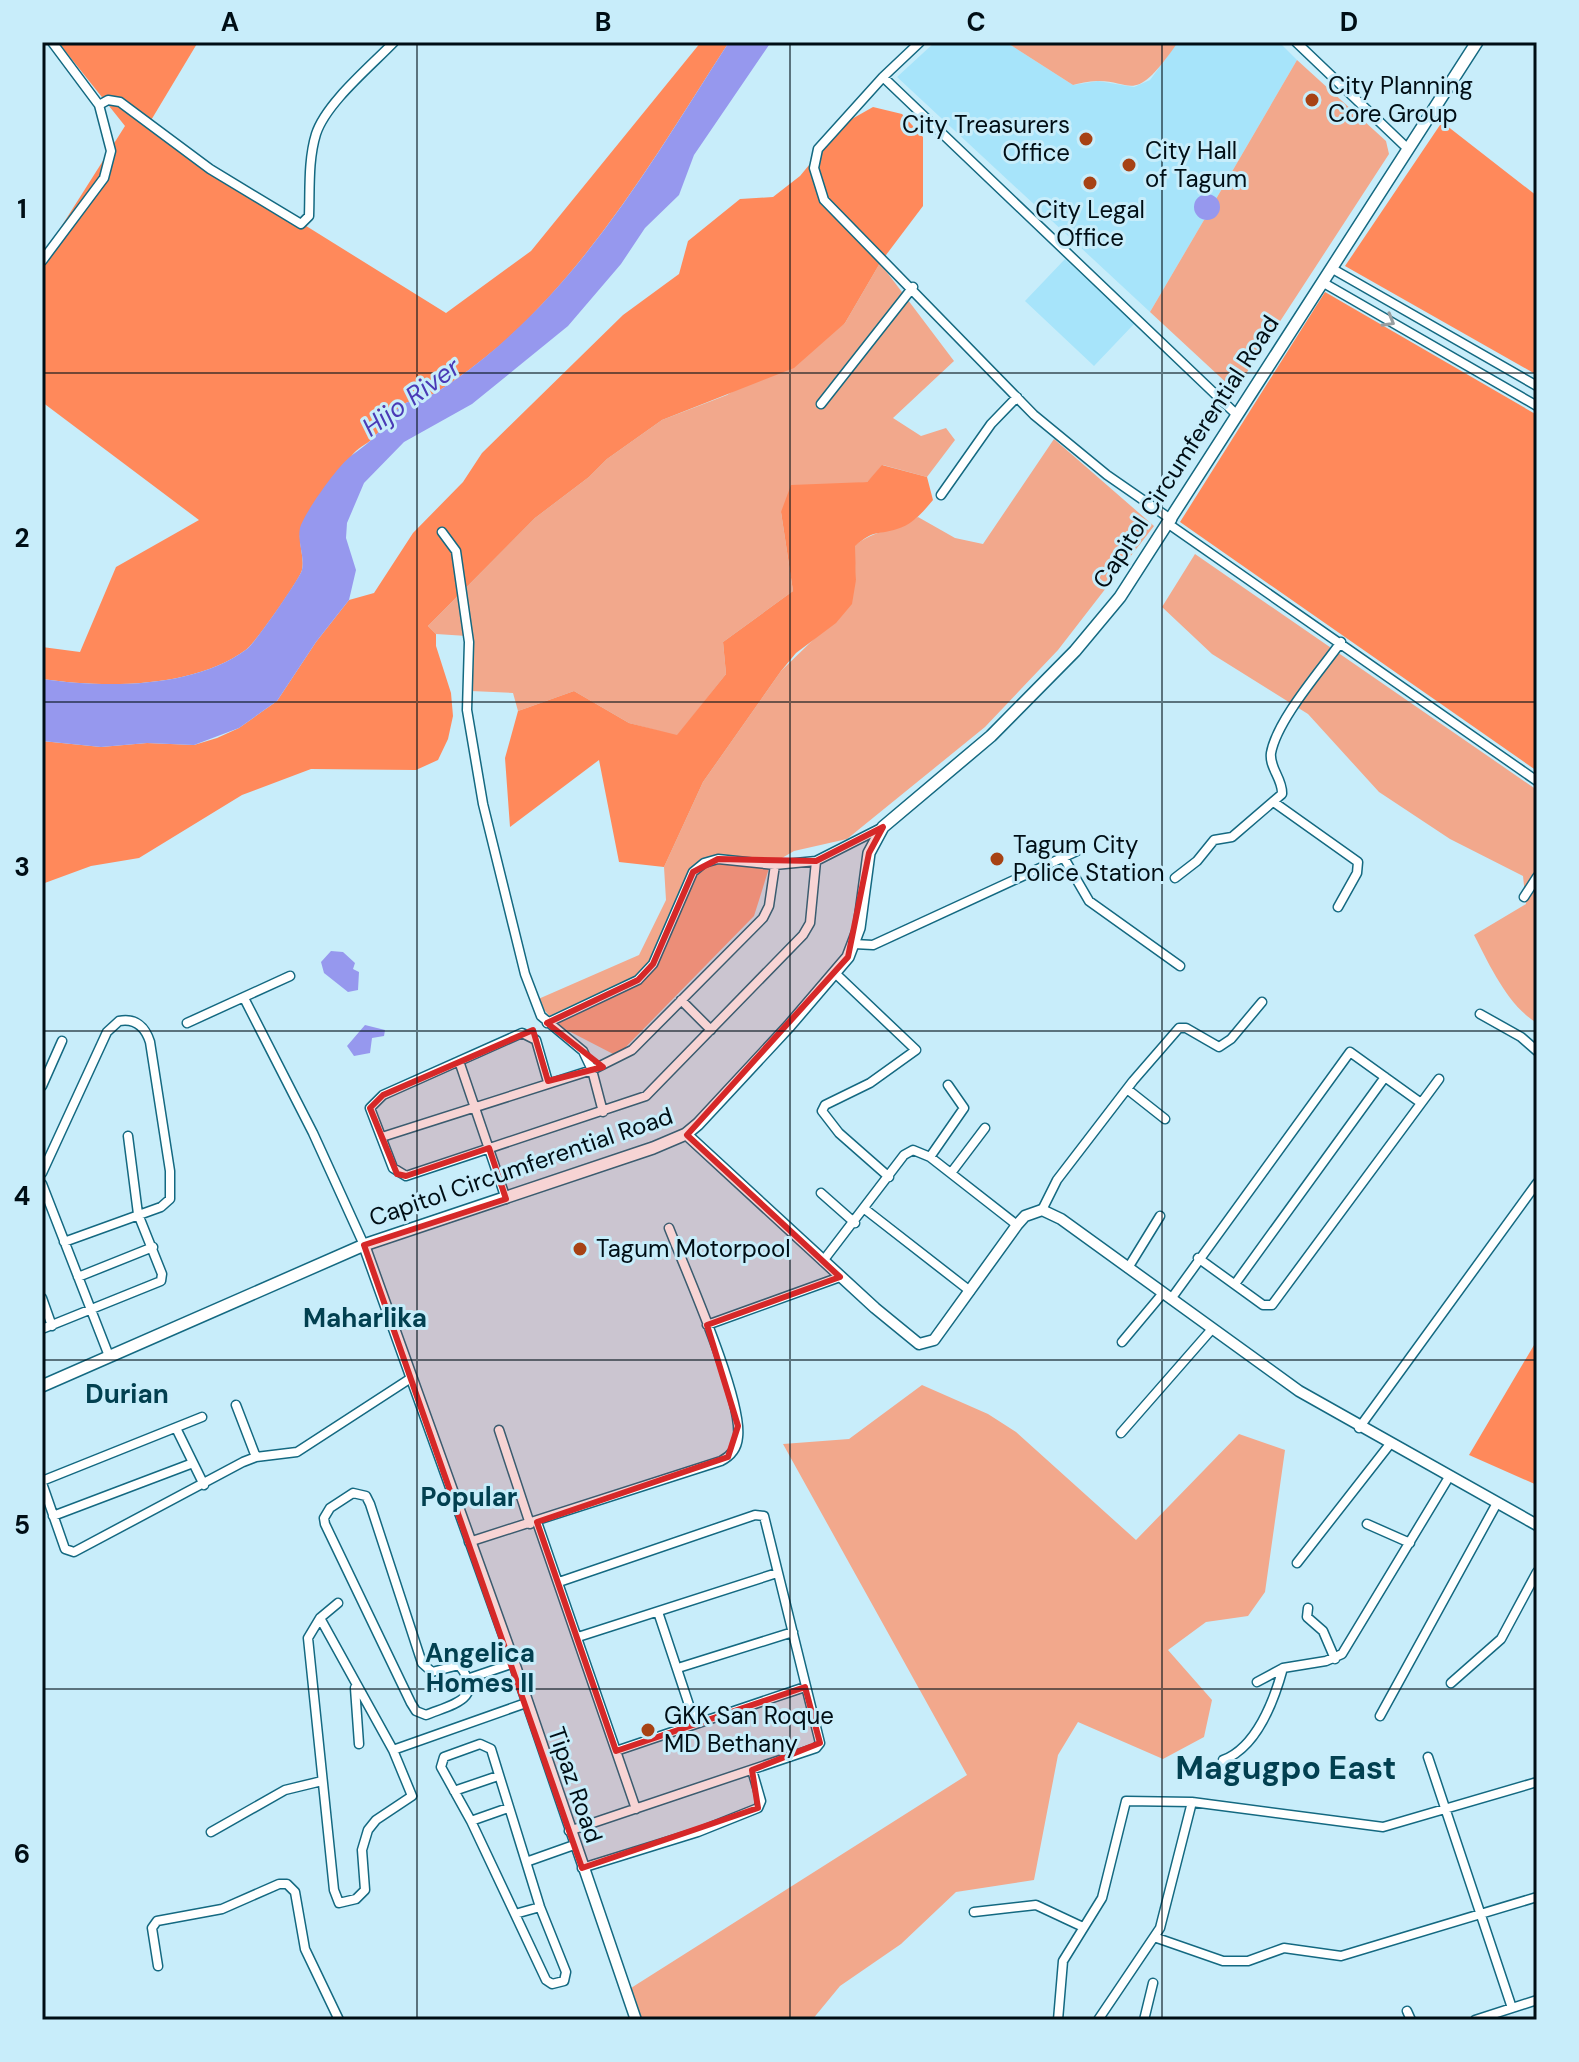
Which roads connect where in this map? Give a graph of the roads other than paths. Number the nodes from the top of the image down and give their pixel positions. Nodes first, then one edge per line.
1 (52, 42) edge
2 (394, 42) edge
3 (920, 42) edge
4 (1296, 42) edge
5 (1477, 42) edge
6 (883, 77) junction
7 (99, 105) junction
8 (1408, 149) junction
9 (42, 261) edge
10 (1331, 268) junction
11 (1322, 282) junction
12 (913, 287) junction
13 (1537, 386) edge
14 (1017, 397) junction
15 (821, 404) dead end
16 (1537, 406) edge
17 (1236, 414) junction
18 (941, 495) dead end
19 (1171, 522) junction
20 (442, 532) dead end
21 (1341, 642) junction
22 (1537, 781) edge
23 (1275, 803) junction
24 (883, 827) junction
25 (1077, 851) dead end
26 (1064, 858) junction
27 (816, 861) junction
28 (775, 865) junction
29 (1537, 877) edge
30 (1175, 878) dead end
31 (1524, 897) dead end
32 (1338, 907) dead end
33 (854, 944) junction
34 (1180, 966) dead end
35 (836, 974) junction
36 (290, 976) dead end
37 (244, 998) junction
38 (681, 1000) junction
39 (1262, 1002) dead end
40 (1480, 1014) dead end
41 (187, 1023) dead end
42 (547, 1023) junction
43 (711, 1030) junction
44 (62, 1041) dead end
45 (1537, 1051) edge
46 (459, 1061) junction
47 (592, 1070) junction
48 (1385, 1077) junction
49 (1439, 1079) dead end
50 (548, 1082) junction
51 (948, 1085) dead end
52 (42, 1086) edge
53 (1127, 1089) junction
54 (1421, 1103) junction
55 (476, 1106) junction
56 (603, 1112) junction
57 (1165, 1119) dead end
58 (985, 1128) dead end
59 (686, 1134) junction
60 (128, 1136) dead end
61 (382, 1137) junction
62 (489, 1148) junction
63 (930, 1157) junction
64 (42, 1173) edge
65 (951, 1173) junction
66 (889, 1177) junction
67 (1537, 1183) edge
68 (42, 1184) edge
69 (821, 1193) dead end
70 (506, 1199) junction
71 (866, 1210) junction
72 (1042, 1210) junction
73 (138, 1214) junction
74 (1160, 1216) dead end
75 (855, 1223) junction
76 (1017, 1225) junction
77 (669, 1228) dead end
78 (64, 1242) junction
79 (364, 1245) junction
80 (153, 1247) junction
81 (1198, 1258) junction
82 (823, 1261) junction
83 (1128, 1268) junction
84 (78, 1277) junction
85 (840, 1277) junction
86 (1235, 1284) junction
87 (970, 1291) junction
88 (1167, 1296) junction
89 (42, 1298) edge
90 (91, 1312) junction
91 (707, 1325) junction
92 (47, 1328) edge
93 (1212, 1329) junction
94 (1122, 1342) dead end
95 (109, 1356) junction
96 (411, 1378) junction
97 (42, 1386) edge
98 (236, 1405) dead end
99 (202, 1417) dead end
100 (176, 1428) junction
101 (1359, 1428) junction
102 (499, 1430) dead end
103 (1121, 1433) dead end
104 (1390, 1444) junction
105 (256, 1457) junction
106 (193, 1463) junction
107 (1449, 1477) junction
108 (42, 1482) edge
109 (204, 1485) junction
110 (1497, 1503) junction
111 (53, 1516) junction
112 (534, 1523) junction
113 (1367, 1524) dead end
114 (1537, 1525) edge
115 (469, 1542) junction
116 (1410, 1543) junction
117 (1297, 1563) dead end
118 (1537, 1572) edge
119 (777, 1573) junction
120 (559, 1582) junction
121 (338, 1603) dead end
122 (1308, 1608) dead end
123 (658, 1612) junction
124 (320, 1618) junction
125 (793, 1632) junction
126 (578, 1637) junction
127 (1335, 1659) junction
128 (514, 1663) junction
129 (678, 1668) junction
130 (1283, 1668) junction
131 (467, 1679) junction
132 (1257, 1682) dead end
133 (354, 1683) junction
134 (1451, 1683) dead end
135 (805, 1687) junction
136 (526, 1703) junction
137 (1380, 1716) dead end
138 (695, 1723) junction
139 (359, 1744) dead end
140 (393, 1750) junction
141 (616, 1751) junction
142 (1428, 1757) dead end
143 (1223, 1760) dead end
144 (752, 1770) junction
145 (498, 1776) junction
146 (322, 1781) junction
147 (1537, 1782) edge
148 (454, 1791) junction
149 (1192, 1802) junction
150 (508, 1808) junction
151 (636, 1809) junction
152 (1446, 1810) junction
153 (471, 1821) junction
154 (569, 1831) junction
155 (211, 1832) dead end
156 (574, 1845) junction
157 (526, 1862) junction
158 (582, 1868) junction
159 (1537, 1897) edge
160 (540, 1907) junction
161 (974, 1912) dead end
162 (515, 1914) junction
163 (1480, 1915) junction
164 (1083, 1927) junction
165 (1154, 1937) junction
166 (158, 1966) dead end
167 (1153, 1983) dead end
168 (1537, 2000) edge
169 (1512, 2008) junction
170 (339, 2020) edge
171 (636, 2020) edge
172 (1058, 2020) edge
173 (1098, 2020) edge
174 (1144, 2020) edge
175 (1475, 2020) edge

1 - 7 street
2 - 7 street
3 - 6 street
4 - 8 street
5 - 8 main road, Capitol Circumferential Road
6 - 12 street
6 - 17 street
7 - 9 street
8 - 10 main road, Capitol Circumferential Road
10 - 11 main road, Capitol Circumferential Road
10 - 13 street
11 -> 16 street
11 - 17 main road, Capitol Circumferential Road
12 - 14 street
12 - 15 street
14 - 18 street
14 - 19 street
17 - 19 main road, Capitol Circumferential Road
19 - 21 street
19 - 24 main road, Capitol Circumferential Road
20 - 42 street
21 - 22 street
21 - 23 street
23 - 30 street
23 - 32 street
24 - 27 street
24 - 33 main road, Capitol Circumferential Road
25 - 26 street
26 - 33 street
26 - 34 street
27 - 28 street
27 - 43 street
28 - 38 street
28 - 42 street
29 - 31 street
33 - 35 main road, Capitol Circumferential Road
35 - 59 main road, Capitol Circumferential Road
35 - 66 street
36 - 37 street
37 - 41 street
37 - 79 street
38 - 43 street
38 - 47 street
39 - 53 street
40 - 45 street
42 - 47 street
43 - 56 street
44 - 52 street
46 - 50 street
46 - 55 street
46 - 61 street
47 - 50 street
47 - 56 street
48 - 54 street
48 - 81 street
48 - 86 street
49 - 54 street
50 - 55 street
51 - 63 street
53 - 57 street
53 - 72 street
54 - 86 street
55 - 61 street
55 - 62 street
56 - 62 street
58 - 65 street
59 - 70 main road, Capitol Circumferential Road
59 - 82 street
60 - 73 street
61 - 62 street
62 - 70 street
63 - 65 street
63 - 66 street
64 - 73 street
65 - 76 street
66 - 71 street
67 - 101 street
68 - 78 street
69 - 75 street
70 - 79 main road, Capitol Circumferential Road
71 - 75 street
71 - 87 street
72 - 76 street
72 - 83 street
73 - 78 street
73 - 80 street
74 - 83 street
75 - 82 street
76 - 87 street
77 - 91 street
78 - 84 street
79 - 95 main road, Capitol Circumferential Road
79 - 96 street, Tipaz Road
80 - 84 street
80 - 90 street
81 - 86 street
81 - 88 street
82 - 85 street
83 - 88 street
84 - 90 street
85 - 87 street
85 - 91 street
88 - 93 street
88 - 94 street
89 - 92 street
90 - 92 street
90 - 95 street
91 - 112 street
93 - 101 street
93 - 103 street
95 - 97 main road, Capitol Circumferential Road
96 - 105 street
96 - 115 street, Tipaz Road
98 - 105 street
99 - 100 street
100 - 106 street
100 - 108 street
101 - 104 street
102 - 112 street
104 - 107 street
104 - 117 street
105 - 109 street
106 - 109 street
106 - 111 street
107 - 110 street
107 - 116 street
108 - 111 street
109 - 111 street
110 - 114 street
110 - 137 street
112 - 115 street
112 - 120 street
113 - 116 street
115 - 128 street, Tipaz Road
116 - 127 street
118 - 134 street
119 - 120 street
119 - 123 street
119 - 125 street
120 - 126 street
121 - 124 street
122 - 127 street
123 - 126 street
123 - 129 street
124 - 133 street
124 - 146 street
125 - 129 street
125 - 135 street
126 - 141 street
127 - 130 street
128 - 131 street
128 - 136 street, Tipaz Road
129 - 138 street
130 - 132 street
130 - 143 street
131 - 131 street
133 - 139 street
133 - 140 street
135 - 138 street
135 - 144 street
136 - 140 street
136 - 154 street, Tipaz Road
138 - 141 street
140 - 146 street
141 - 151 street
142 - 152 street
144 - 151 street
144 - 158 street
145 - 148 street
145 - 148 street
145 - 150 street
146 - 155 street
147 - 152 street
148 - 153 street
149 - 152 street
149 - 164 street
149 - 165 street
150 - 153 street
150 - 157 street
151 - 154 street
152 - 163 street
153 - 162 street
154 - 156 street, Tipaz Road
156 - 157 street
156 - 158 street, Tipaz Road
157 - 160 street
158 - 171 street, Tipaz Road
159 - 163 street
160 - 162 street
160 - 162 street
161 - 164 street
163 - 165 street
163 - 169 street
164 - 172 street
165 - 173 street
166 - 170 street
167 - 174 street
168 - 169 street
169 - 175 street

